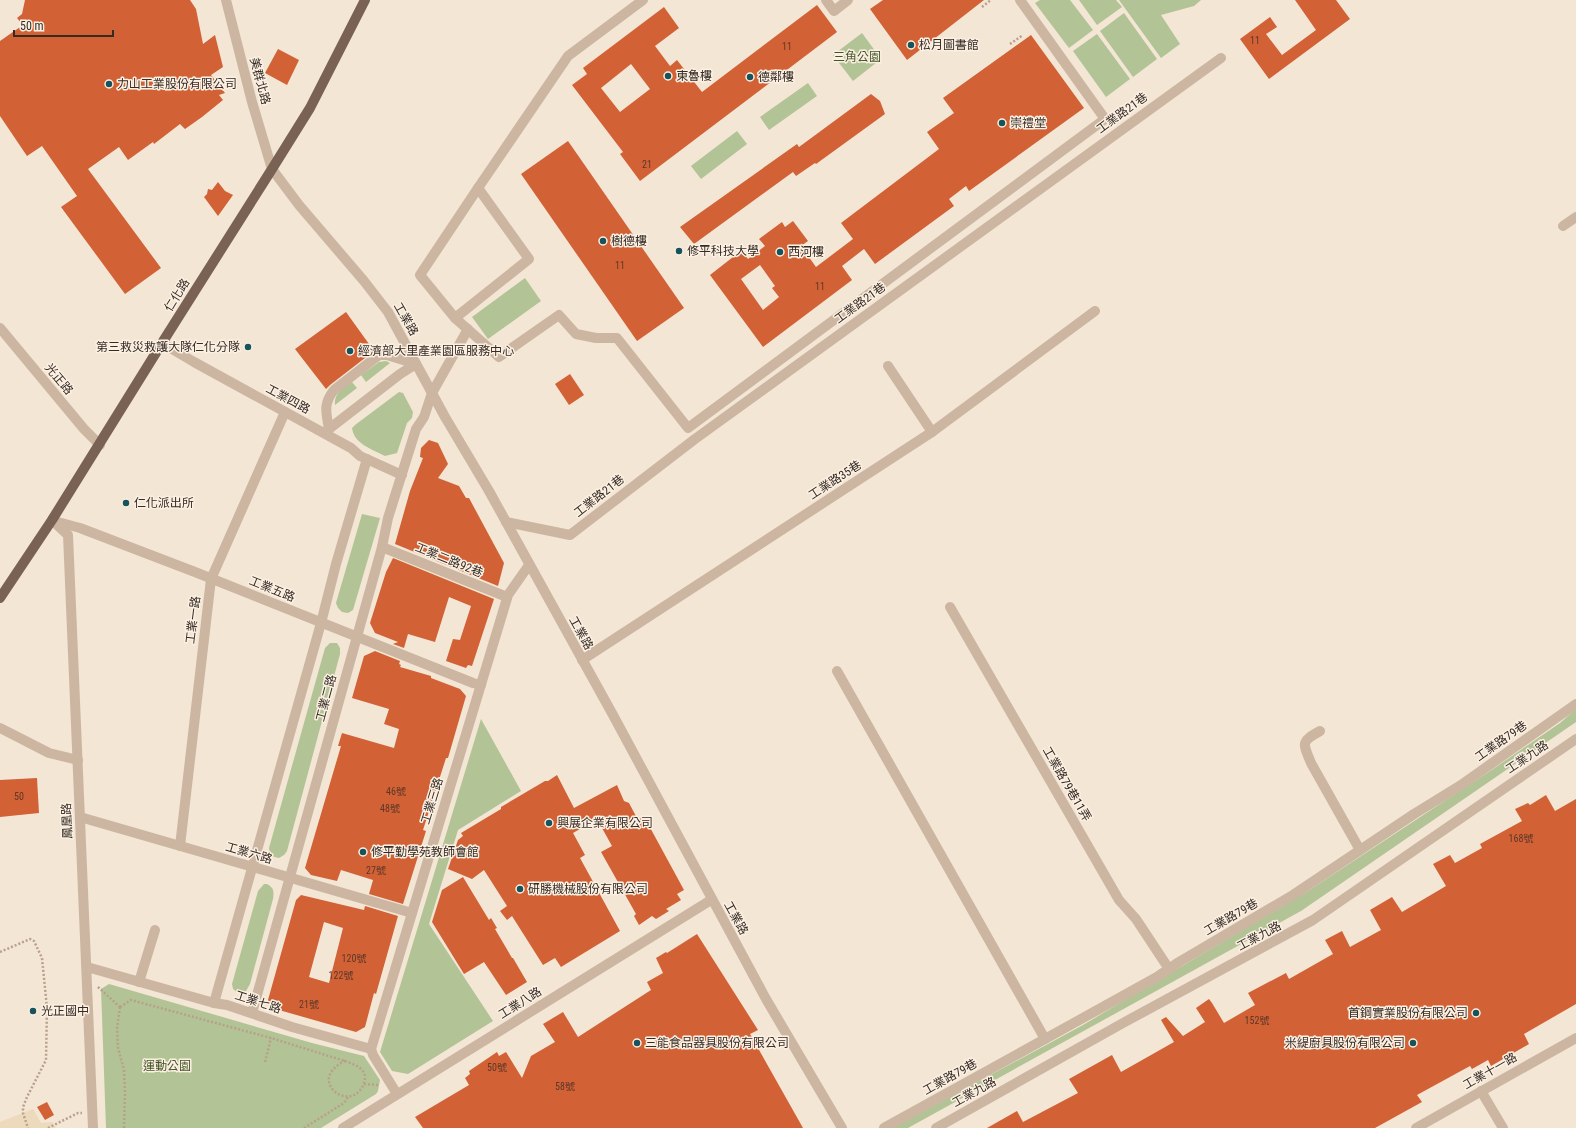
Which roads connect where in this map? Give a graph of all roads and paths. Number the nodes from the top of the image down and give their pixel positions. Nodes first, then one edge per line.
1 (226, 0) edge
2 (365, 0) edge
3 (643, 0) edge
4 (826, 0) edge
5 (848, 0) edge
6 (991, 0) edge
7 (1020, 0) edge
8 (982, 7) dead end
9 (1023, 35) dead end
10 (1010, 44) dead end
11 (1221, 58) dead end
12 (272, 169) junction
13 (478, 188) junction
14 (1576, 217) edge
15 (1563, 226) dead end
16 (1095, 310) dead end
17 (455, 318) junction
18 (0, 328) edge
19 (468, 329) junction
20 (162, 343) junction
21 (416, 364) junction
22 (888, 366) dead end
23 (432, 393) junction
24 (285, 412) junction
25 (688, 428) junction
26 (326, 431) junction
27 (932, 432) junction
28 (695, 439) junction
29 (100, 445) junction
30 (367, 459) junction
31 (402, 475) junction
32 (52, 520) junction
33 (506, 522) junction
34 (382, 547) junction
35 (529, 565) junction
36 (211, 579) junction
37 (507, 597) junction
38 (0, 598) edge
39 (950, 607) dead end
40 (321, 623) junction
41 (356, 637) junction
42 (582, 660) junction
43 (836, 671) dead end
44 (481, 685) junction
45 (1576, 704) edge
46 (0, 728) edge
47 (1320, 730) dead end
48 (1576, 739) edge
49 (78, 760) junction
50 (80, 818) junction
51 (180, 846) junction
52 (1360, 850) junction
53 (252, 867) junction
54 (289, 878) junction
55 (711, 900) junction
56 (412, 913) junction
57 (155, 930) dead end
58 (0, 952) edge
59 (1169, 969) junction
60 (87, 972) junction
61 (140, 982) junction
62 (214, 1003) junction
63 (120, 1007) junction
64 (252, 1014) junction
65 (271, 1038) junction
66 (1576, 1038) edge
67 (1046, 1039) junction
68 (371, 1049) junction
69 (345, 1061) junction
70 (265, 1062) dead end
71 (1481, 1091) junction
72 (397, 1094) junction
73 (348, 1097) junction
74 (78, 1113) dead end
75 (28, 1128) edge
76 (48, 1128) edge
77 (94, 1128) edge
78 (124, 1128) edge
79 (304, 1128) edge
80 (343, 1128) edge
81 (842, 1128) edge
82 (884, 1128) edge
83 (936, 1128) edge
84 (1416, 1128) edge
85 (1503, 1128) edge

1 - 12 street, 美群北路
2 - 12 main road, 仁化路
3 - 13 street
4 - 5 street
6 - 8 path
7 - 25 street
9 - 10 path
11 - 28 street, 工業路21巷
12 - 20 main road, 仁化路
12 - 21 street, 工業路
13 - 17 street
13 - 17 street
14 - 15 street
16 - 27 street, 工業路35巷
17 - 19 street
18 - 29 street, 光正路
19 - 23 street, 工業二路
19 - 25 street
20 - 24 street, 工業四路
20 - 29 main road, 仁化路
21 - 23 street, 工業路
21 - 26 street
21 - 26 street
22 - 27 street
23 - 31 street, 工業二路
23 - 33 street, 工業路
24 - 26 street, 工業四路
24 - 36 street, 工業一路
25 - 28 street
26 - 30 street, 工業四路
27 - 42 street, 工業路35巷
28 - 33 street, 工業路21巷
29 - 32 main road, 仁化路
30 - 31 street, 工業四路
30 - 40 street, 工業二路
31 - 34 street, 工業二路
32 - 36 street, 工業五路
32 - 38 main road, 仁化路
32 - 49 street, 鳳凰路
33 - 35 street, 工業路
34 - 37 street, 工業二路92巷
34 - 41 street, 工業二路
35 - 37 street, 工業三路
35 - 42 street, 工業路
36 - 40 street, 工業五路
36 - 51 street, 工業一路
37 - 44 street, 工業三路
39 - 59 street, 工業路79巷11弄
40 - 41 street, 工業五路
40 - 53 street, 工業二路
41 - 44 street, 工業五路
41 - 54 street, 工業二路
42 - 55 street, 工業路
43 - 67 street
44 - 56 street, 工業三路
45 - 52 street, 工業路79巷
46 - 49 street
47 - 52 street
48 - 83 street, 工業九路
49 - 50 street, 鳳凰路
50 - 51 street, 工業六路
50 - 60 street, 鳳凰路
51 - 53 street, 工業六路
52 - 59 street, 工業路79巷
53 - 54 street, 工業六路
53 - 62 street, 工業二路
54 - 56 street, 工業六路
54 - 64 street, 工業二路
55 - 72 street, 工業八路
55 - 81 street, 工業路
56 - 68 street, 工業三路
57 - 61 street
58 - 75 path
59 - 67 street, 工業路79巷
60 - 61 street, 工業七路
60 - 63 path
60 - 77 street, 鳳凰路
61 - 62 street, 工業七路
62 - 64 street, 工業七路
63 - 65 path
63 - 78 path
64 - 68 street, 工業七路
65 - 69 path
65 - 70 path
66 - 71 street, 工業十一路
67 - 82 street, 工業路79巷
68 - 72 street
69 - 73 path
69 - 73 path
71 - 84 street, 工業十一路
71 - 85 street
72 - 80 street, 工業八路
73 - 79 path
74 - 76 path

